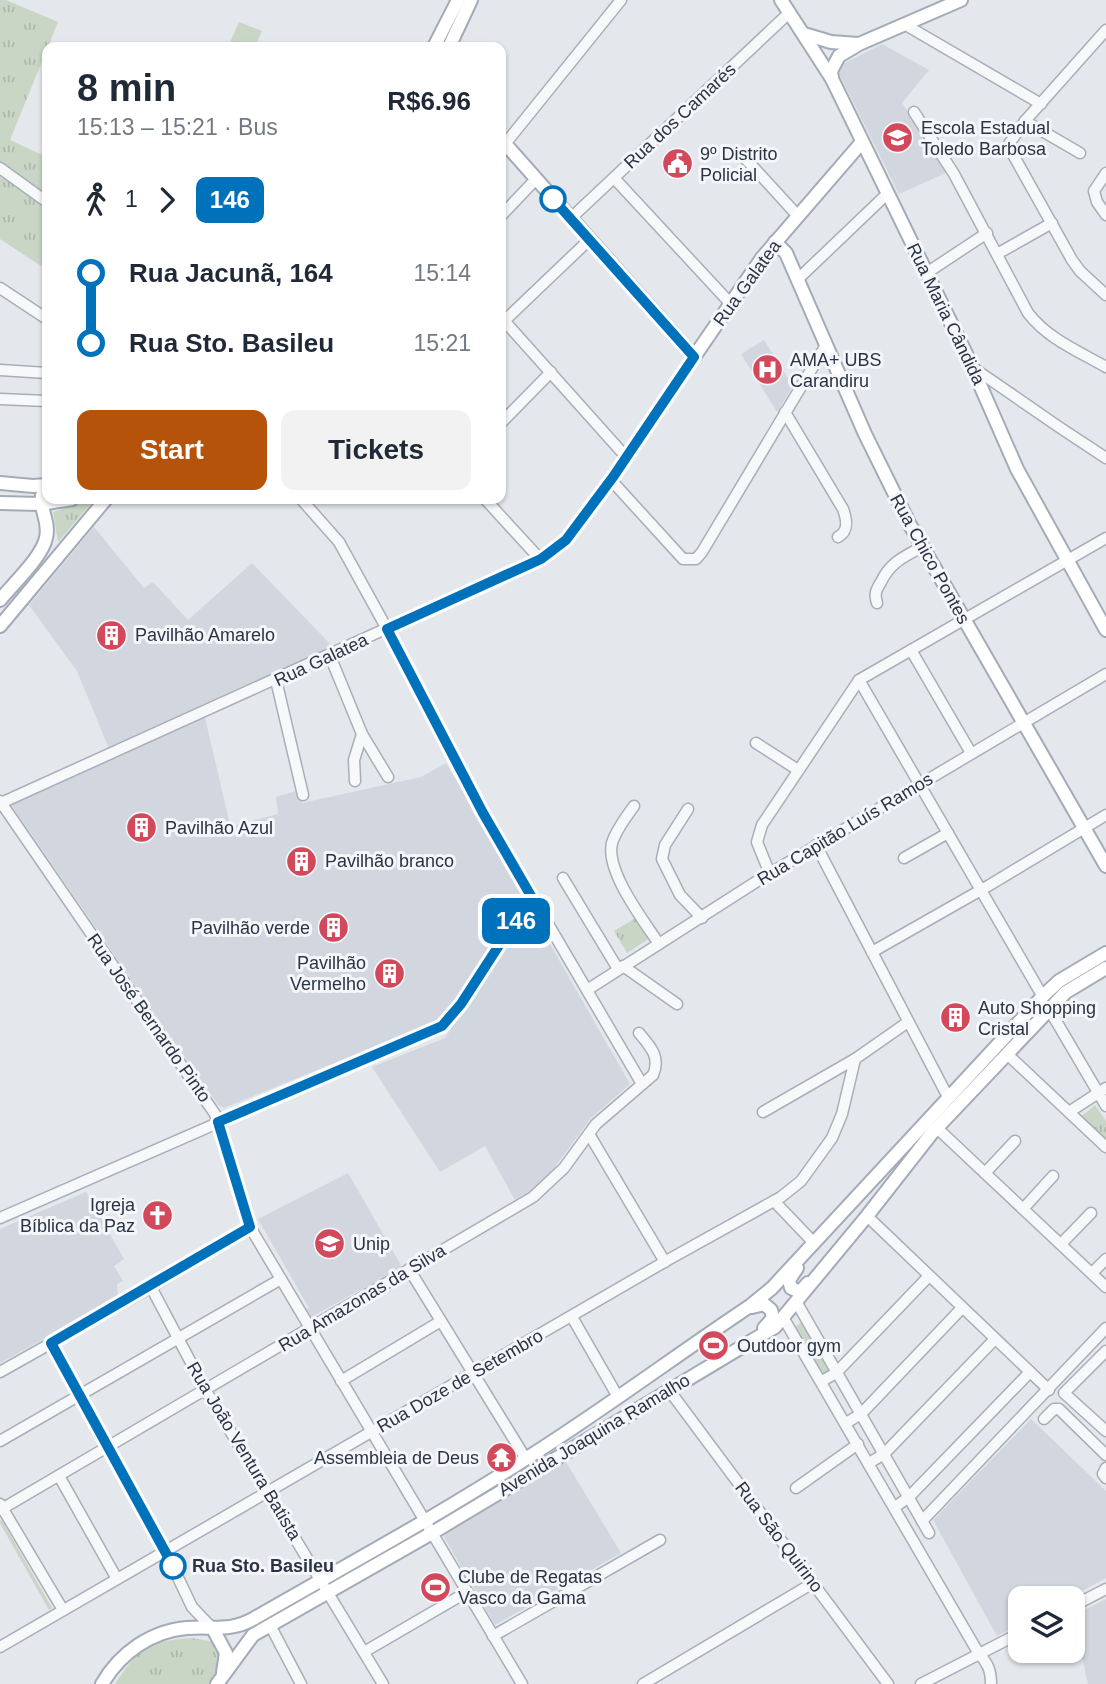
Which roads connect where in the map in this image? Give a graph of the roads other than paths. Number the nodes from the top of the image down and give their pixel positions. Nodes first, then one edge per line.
1 (458, 0) edge
2 (471, 0) edge
3 (621, 0) edge
4 (781, 0) edge
5 (961, 0) edge
6 (789, 13) junction
7 (904, 24) junction
8 (1106, 30) edge
9 (804, 33) junction
10 (437, 42) edge
11 (451, 42) edge
12 (859, 44) junction
13 (832, 79) junction
14 (1041, 104) junction
15 (914, 112) dead end
16 (1025, 121) junction
17 (506, 137) edge
18 (862, 142) junction
19 (506, 144) edge
20 (1080, 153) dead end
21 (744, 156) dead end
22 (0, 168) edge
23 (1106, 173) edge
24 (614, 178) junction
25 (536, 179) junction
26 (887, 194) junction
27 (42, 198) edge
28 (506, 210) edge
29 (798, 215) junction
30 (1106, 215) edge
31 (570, 219) junction
32 (1052, 223) junction
33 (987, 233) junction
34 (589, 240) junction
35 (775, 243) junction
36 (997, 254) junction
37 (928, 272) junction
38 (797, 280) junction
39 (0, 288) edge
40 (1106, 295) edge
41 (730, 303) junction
42 (42, 316) edge
43 (506, 316) edge
44 (506, 324) edge
45 (826, 345) junction
46 (694, 357) junction
47 (972, 366) junction
48 (1106, 367) edge
49 (0, 370) edge
50 (551, 372) junction
51 (42, 373) edge
52 (1006, 391) junction
53 (985, 395) junction
54 (0, 399) edge
55 (42, 401) edge
56 (785, 412) junction
57 (506, 418) edge
58 (626, 458) junction
59 (1106, 458) edge
60 (611, 480) junction
61 (0, 483) edge
62 (22, 485) junction
63 (42, 485) edge
64 (42, 492) edge
65 (11, 504) edge
66 (40, 504) junction
67 (102, 504) edge
68 (305, 504) edge
69 (490, 504) edge
70 (47, 528) junction
71 (838, 537) dead end
72 (1106, 538) edge
73 (922, 547) junction
74 (541, 559) junction
75 (1066, 561) junction
76 (0, 600) edge
77 (877, 603) dead end
78 (963, 620) junction
79 (0, 626) edge
80 (387, 629) junction
81 (1106, 630) edge
82 (911, 650) junction
83 (330, 656) junction
84 (1106, 674) edge
85 (276, 680) junction
86 (859, 680) junction
87 (1022, 723) junction
88 (362, 734) junction
89 (756, 743) dead end
90 (971, 753) junction
91 (798, 770) junction
92 (388, 777) dead end
93 (355, 781) dead end
94 (920, 784) junction
95 (303, 795) dead end
96 (1, 802) edge
97 (634, 806) dead end
98 (688, 809) dead end
99 (1106, 815) edge
100 (1084, 829) junction
101 (948, 832) junction
102 (816, 845) junction
103 (904, 858) dead end
104 (1106, 866) edge
105 (769, 874) junction
106 (563, 877) dead end
107 (981, 891) junction
108 (531, 896) junction
109 (702, 918) junction
110 (659, 944) junction
111 (872, 952) junction
112 (1106, 953) edge
113 (621, 968) junction
114 (1106, 968) edge
115 (587, 990) junction
116 (1046, 1003) junction
117 (677, 1004) dead end
118 (908, 1022) junction
119 (639, 1033) dead end
120 (1007, 1054) junction
121 (855, 1059) junction
122 (642, 1084) junction
123 (1102, 1091) edge
124 (948, 1097) junction
125 (1106, 1105) edge
126 (763, 1112) dead end
127 (1069, 1112) junction
128 (218, 1122) junction
129 (937, 1128) junction
130 (589, 1134) junction
131 (1014, 1141) dead end
132 (1106, 1147) edge
133 (985, 1173) junction
134 (1053, 1176) dead end
135 (774, 1201) junction
136 (1023, 1209) junction
137 (1091, 1213) dead end
138 (867, 1216) junction
139 (0, 1218) edge
140 (250, 1227) junction
141 (1061, 1244) junction
142 (810, 1247) junction
143 (1106, 1259) edge
144 (665, 1262) junction
145 (409, 1269) junction
146 (1092, 1273) junction
147 (929, 1276) junction
148 (281, 1279) junction
149 (815, 1281) junction
150 (150, 1287) junction
151 (1106, 1287) edge
152 (797, 1303) junction
153 (750, 1306) junction
154 (962, 1308) junction
155 (572, 1317) junction
156 (784, 1319) junction
157 (441, 1321) junction
158 (310, 1328) junction
159 (1106, 1328) edge
160 (178, 1339) junction
161 (995, 1339) junction
162 (51, 1343) junction
163 (736, 1349) junction
164 (1106, 1351) edge
165 (663, 1367) junction
166 (0, 1372) edge
167 (1030, 1372) junction
168 (836, 1373) junction
169 (474, 1374) junction
170 (341, 1381) junction
171 (822, 1381) junction
172 (669, 1390) junction
173 (1049, 1390) junction
174 (206, 1391) junction
175 (79, 1396) junction
176 (618, 1397) junction
177 (653, 1400) junction
178 (860, 1414) junction
179 (1044, 1419) dead end
180 (846, 1423) junction
181 (1106, 1431) edge
182 (371, 1432) junction
183 (0, 1441) edge
184 (859, 1444) junction
185 (108, 1448) junction
186 (884, 1454) junction
187 (1106, 1455) edge
188 (526, 1459) junction
189 (869, 1463) junction
190 (1106, 1468) edge
191 (59, 1476) junction
192 (1106, 1478) edge
193 (796, 1488) dead end
194 (266, 1492) junction
195 (909, 1497) junction
196 (895, 1507) junction
197 (1, 1508) edge
198 (424, 1520) junction
199 (922, 1521) junction
200 (432, 1533) junction
201 (929, 1533) dead end
202 (660, 1541) dead end
203 (164, 1551) junction
204 (117, 1579) junction
205 (813, 1583) junction
206 (325, 1586) junction
207 (1106, 1589) edge
208 (467, 1592) junction
209 (1085, 1600) edge
210 (192, 1607) junction
211 (63, 1610) junction
212 (270, 1625) junction
213 (187, 1628) junction
214 (213, 1629) junction
215 (0, 1632) edge
216 (493, 1636) junction
217 (1008, 1639) edge
218 (3, 1645) edge
219 (365, 1652) junction
220 (979, 1654) junction
221 (658, 1680) edge
222 (220, 1682) edge
223 (380, 1683) edge
224 (102, 1684) edge
225 (301, 1684) edge
226 (522, 1684) edge
227 (643, 1684) edge
228 (888, 1684) edge
229 (922, 1684) edge
230 (991, 1684) edge

1 - 10 main road
2 - 11 main road
3 - 17 street
4 - 6 main road, Rua Maria Cândida
5 - 7 main road
6 - 9 main road, Rua Maria Cândida
6 - 24 street, Rua dos Camarés
7 - 12 main road
7 - 14 street
8 - 14 street
9 - 12 main road
9 - 13 main road, Rua Maria Cândida
12 - 13 main road
13 - 18 main road, Rua Maria Cândida
14 - 16 street
15 - 33 street
16 - 20 street
16 - 32 street
18 - 26 main road, Rua Maria Cândida
18 - 29 main road, Rua Galatea
19 - 25 main road
21 - 29 street
22 - 27 street
23 - 30 street
24 - 31 street, Rua dos Camarés
24 - 41 street
25 - 28 street
25 - 31 main road
26 - 37 main road, Rua Maria Cândida
26 - 38 street
29 - 35 main road, Rua Galatea
31 - 34 main road
32 - 36 street
32 - 40 street
33 - 36 street
33 - 37 street
34 - 43 street
34 - 46 main road
35 - 38 main road, Rua Chico Pontes
35 - 41 main road, Rua Galatea
36 - 48 street
37 - 47 main road, Rua Maria Cândida
38 - 45 main road, Rua Chico Pontes
39 - 42 street
41 - 46 main road, Rua Galatea
44 - 50 street
45 - 56 street
45 - 73 main road, Rua Chico Pontes
46 - 58 street, Rua Galatea
47 - 52 street
47 - 53 main road, Rua Maria Cândida
49 - 51 street
50 - 57 street
50 - 58 street
52 - 53 street
52 - 59 street
53 - 75 main road, Rua Maria Cândida
54 - 55 street
56 - 60 street
56 - 71 street
58 - 60 street, Rua Galatea
60 - 74 street, Rua Galatea
61 - 62 main road
62 - 63 main road
62 - 65 main road
64 - 66 main road
65 - 66 main road
65 - 70 main road
66 - 70 main road
67 - 79 main road
68 - 80 street
69 - 74 street
70 - 76 main road
72 - 75 street
73 - 77 street
73 - 78 main road, Rua Chico Pontes
74 - 80 street, Rua Galatea
75 - 78 street
75 - 81 main road, Rua Maria Cândida
78 - 82 street
78 - 87 main road, Rua Chico Pontes
80 - 83 street, Rua Galatea
80 - 108 street
82 - 86 street
82 - 90 street
83 - 85 street, Rua Galatea
83 - 88 street
84 - 87 street, Rua Capitão Luís Ramos
85 - 95 street
85 - 96 street, Rua Galatea
86 - 91 street
86 - 94 street
87 - 90 street, Rua Capitão Luís Ramos
87 - 100 main road, Rua Chico Pontes
88 - 92 street
88 - 93 street
89 - 91 street
90 - 94 street, Rua Capitão Luís Ramos
91 - 105 street
94 - 101 street
94 - 102 street, Rua Capitão Luís Ramos
96 - 128 street, Rua José Bernardo Pinto
97 - 110 street
98 - 109 street
99 - 100 street
100 - 104 main road, Rua Chico Pontes
100 - 107 street
101 - 103 street
101 - 107 street
102 - 105 street, Rua Capitão Luís Ramos
102 - 111 street
105 - 109 street, Rua Capitão Luís Ramos
106 - 113 street
107 - 111 street
107 - 116 street
108 - 115 street
108 - 128 street
109 - 110 street, Rua Capitão Luís Ramos
110 - 113 street, Rua Capitão Luís Ramos
111 - 118 street
112 - 116 main road, Avenida Joaquina Ramalho
113 - 115 street, Rua Capitão Luís Ramos
113 - 117 street
114 - 116 main road, Avenida Joaquina Ramalho
115 - 122 street
116 - 120 main road, Avenida Joaquina Ramalho
116 - 123 street
116 - 124 main road, Avenida Joaquina Ramalho
118 - 121 street
118 - 124 street
119 - 122 street, Rua Amazonas da Silva
120 - 127 street
120 - 129 main road, Avenida Joaquina Ramalho
121 - 126 street
121 - 135 street, Rua Doze de Setembro
122 - 130 street, Rua Amazonas da Silva
123 - 125 street
123 - 127 street
124 - 142 main road, Avenida Joaquina Ramalho
127 - 132 street
128 - 139 street
128 - 140 street, Rua José Bernardo Pinto
129 - 133 street
129 - 138 main road, Avenida Joaquina Ramalho
130 - 144 street
130 - 145 street, Rua Amazonas da Silva
131 - 133 street
133 - 136 street
134 - 136 street
135 - 142 street
135 - 144 street, Rua Doze de Setembro
136 - 141 street
137 - 141 street
138 - 147 street
138 - 149 main road, Avenida Joaquina Ramalho
140 - 148 street, Rua José Bernardo Pinto
140 - 150 street
141 - 146 street
142 - 149 main road
142 - 153 main road, Avenida Joaquina Ramalho
143 - 146 street
144 - 155 street, Rua Doze de Setembro
145 - 157 street
145 - 158 street, Rua Amazonas da Silva
146 - 151 street
147 - 154 street
147 - 168 street
148 - 158 street, Rua José Bernardo Pinto
148 - 160 street
149 - 152 main road, Avenida Joaquina Ramalho
150 - 160 street, Rua João Ventura Batista
150 - 162 street
152 - 156 main road, Avenida Joaquina Ramalho
152 - 168 street
153 - 163 main road
153 - 165 main road, Avenida Joaquina Ramalho
154 - 161 street
154 - 178 street
155 - 169 street, Rua Doze de Setembro
155 - 176 street
156 - 163 main road, Avenida Joaquina Ramalho
156 - 171 street
157 - 169 street
157 - 170 street
158 - 170 street, Rua José Bernardo Pinto
158 - 174 street, Rua Amazonas da Silva
159 - 173 street
160 - 174 street, Rua João Ventura Batista
160 - 175 street
161 - 167 street
161 - 186 street
162 - 166 street
162 - 175 street
163 - 172 main road, Avenida Joaquina Ramalho
164 - 181 street
165 - 176 main road, Avenida Joaquina Ramalho
165 - 177 main road
167 - 173 street
167 - 195 street
168 - 171 street
168 - 178 street
169 - 182 street, Rua Doze de Setembro
169 - 188 street
170 - 182 street, Rua José Bernardo Pinto
171 - 180 street
172 - 177 main road, Avenida Joaquina Ramalho
172 - 205 street, Rua São Quirino
173 - 199 street
174 - 185 street, Rua Amazonas da Silva
174 - 194 street, Rua João Ventura Batista
175 - 183 street
175 - 185 street
176 - 188 main road, Avenida Joaquina Ramalho
177 - 200 main road, Avenida Joaquina Ramalho
178 - 180 street
178 - 186 street
179 - 187 street
180 - 184 street
182 - 194 street, Rua Doze de Setembro
182 - 198 street, Rua José Bernardo Pinto
184 - 189 street
184 - 193 street
185 - 191 street, Rua Amazonas da Silva
185 - 203 street
186 - 189 street
186 - 195 street
188 - 198 main road, Avenida Joaquina Ramalho
189 - 196 street
190 - 192 street
191 - 197 street, Rua Amazonas da Silva
191 - 204 street
194 - 203 street, Rua Doze de Setembro
194 - 206 street, Rua João Ventura Batista
195 - 196 street
195 - 199 street
196 - 220 street
197 - 211 street
198 - 200 street, Rua José Bernardo Pinto
198 - 206 main road, Avenida Joaquina Ramalho
199 - 201 street
200 - 206 main road, Avenida Joaquina Ramalho
200 - 208 street, Rua José Bernardo Pinto
202 - 216 street
203 - 204 street, Rua Doze de Setembro
203 - 210 street
204 - 211 street, Rua Doze de Setembro
205 - 221 street
205 - 228 street, Rua São Quirino
206 - 212 main road, Avenida Joaquina Ramalho
206 - 214 main road, Avenida Joaquina Ramalho
206 - 219 street, Rua João Ventura Batista
207 - 209 street
208 - 216 street, Rua José Bernardo Pinto
208 - 219 street
210 - 213 street
210 - 214 street
211 - 218 street, Rua Doze de Setembro
212 - 222 main road, Avenida Joaquina Ramalho
212 - 225 street
213 - 214 main road, Avenida Joaquina Ramalho
213 - 224 main road, Avenida Joaquina Ramalho
214 - 222 main road
215 - 218 street
216 - 226 street, Rua José Bernardo Pinto
217 - 220 street
219 - 223 street, Rua João Ventura Batista
220 - 229 street
220 - 230 street
221 - 227 street

